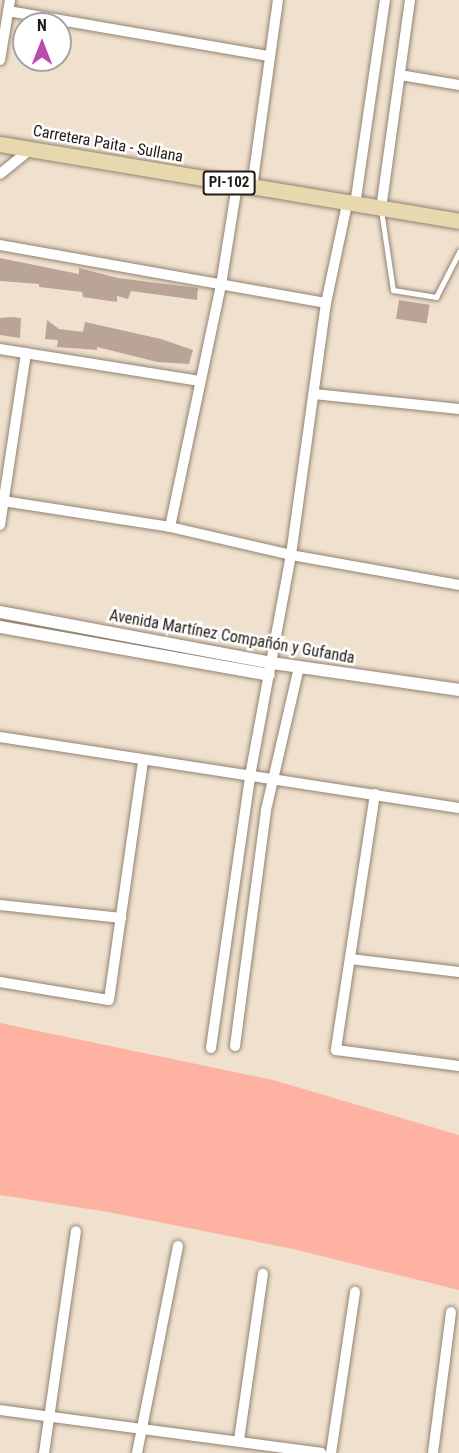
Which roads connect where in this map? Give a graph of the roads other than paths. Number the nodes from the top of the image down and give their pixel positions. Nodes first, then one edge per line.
1 (278, 0) edge
2 (386, 0) edge
3 (410, 0) edge
4 (9, 6) edge
5 (269, 56) junction
6 (0, 60) edge
7 (400, 75) junction
8 (459, 85) edge
9 (0, 144) edge
10 (31, 149) junction
11 (0, 174) edge
12 (237, 184) junction
13 (252, 187) junction
14 (351, 204) junction
15 (381, 209) junction
16 (459, 221) edge
17 (0, 245) edge
18 (459, 252) edge
19 (221, 285) junction
20 (326, 303) junction
21 (0, 349) edge
22 (26, 353) junction
23 (199, 381) junction
24 (314, 394) junction
25 (459, 410) edge
26 (3, 501) junction
27 (0, 525) edge
28 (170, 527) junction
29 (291, 555) junction
30 (459, 584) edge
31 (0, 612) edge
32 (0, 627) edge
33 (299, 667) junction
34 (270, 669) junction
35 (459, 690) edge
36 (0, 737) edge
37 (143, 760) junction
38 (250, 776) junction
39 (272, 779) junction
40 (375, 794) junction
41 (459, 808) edge
42 (0, 905) edge
43 (121, 918) junction
44 (350, 959) junction
45 (459, 972) edge
46 (0, 982) edge
47 (235, 1046) dead end
48 (212, 1048) dead end
49 (459, 1066) edge
50 (76, 1231) dead end
51 (178, 1246) dead end
52 (263, 1274) dead end
53 (355, 1292) dead end
54 (451, 1312) dead end
55 (0, 1410) edge
56 (50, 1416) junction
57 (141, 1426) junction
58 (239, 1440) junction
59 (44, 1453) edge
60 (137, 1453) edge
61 (321, 1453) edge
62 (331, 1453) edge
63 (433, 1453) edge

1 - 5 street
2 - 14 street
3 - 7 street
4 - 5 street
4 - 6 street
5 - 13 street
7 - 8 street
7 - 15 street
9 - 10 main road, Carretera Paita - Sullana / PI-102
10 - 11 street
10 - 12 main road, Carretera Paita - Sullana / PI-102
12 - 13 main road, Carretera Paita - Sullana / PI-102
12 - 19 street
13 - 14 main road, Carretera Paita - Sullana / PI-102
14 - 15 main road, Carretera Paita - Sullana / PI-102
14 - 20 street
15 - 16 main road, Carretera Paita - Sullana / PI-102
15 - 18 lane
17 - 19 street
19 - 20 street
19 - 23 street
20 - 24 street
21 - 22 street
22 - 23 street
22 - 26 street
23 - 28 street
24 - 25 street
24 - 29 street
26 - 27 street
26 - 28 street
28 - 29 street
29 - 30 street
29 - 34 street
31 - 34 street, Avenida Martínez Compañón y Gufanda
32 - 34 street, Avenida Martínez Compañón y Gufanda
33 - 34 street, Avenida Martínez Compañón y Gufanda
33 - 35 street, Avenida Martínez Compañón y Gufanda
33 - 39 street
34 - 38 street
36 - 37 street
37 - 38 street
37 - 43 street
38 - 39 street
38 - 48 street
39 - 40 street
39 - 47 street
40 - 41 street
40 - 44 street
42 - 43 street
43 - 46 street
44 - 45 street
44 - 49 street
50 - 56 street
51 - 57 street
52 - 58 street
53 - 62 street
54 - 63 street
55 - 56 street
56 - 57 street
56 - 59 street
57 - 58 street
57 - 60 street
58 - 61 street

